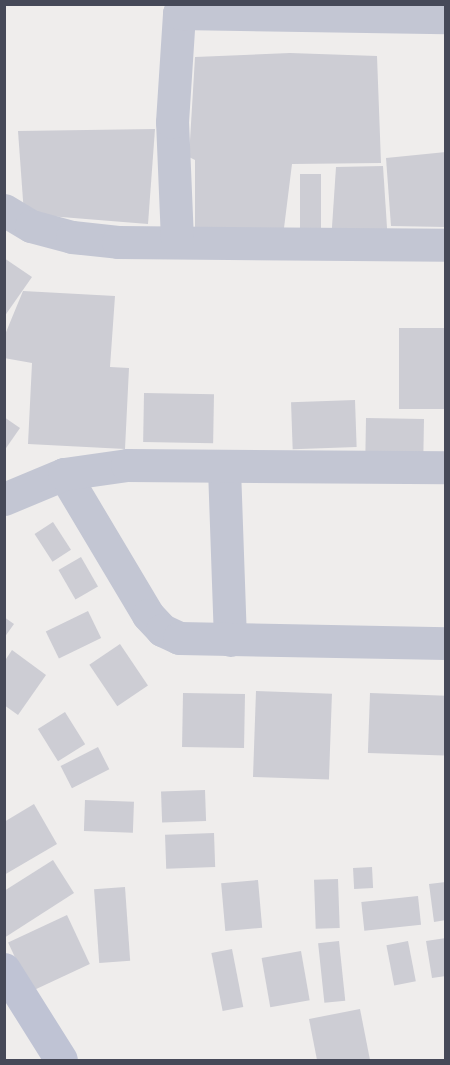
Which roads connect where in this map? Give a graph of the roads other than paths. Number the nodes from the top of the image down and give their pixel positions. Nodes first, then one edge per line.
1 (446, 17) edge
2 (4, 210) edge
3 (177, 240) junction
4 (446, 245) edge
5 (446, 467) edge
6 (224, 468) junction
7 (64, 474) junction
8 (4, 499) edge
9 (230, 640) junction
10 (446, 643) edge
11 (4, 969) edge
12 (61, 1060) edge

1 - 3 street
2 - 3 street
3 - 4 street
5 - 6 street
6 - 7 street
6 - 9 street
7 - 8 street
7 - 9 street
9 - 10 street
11 - 12 main road

